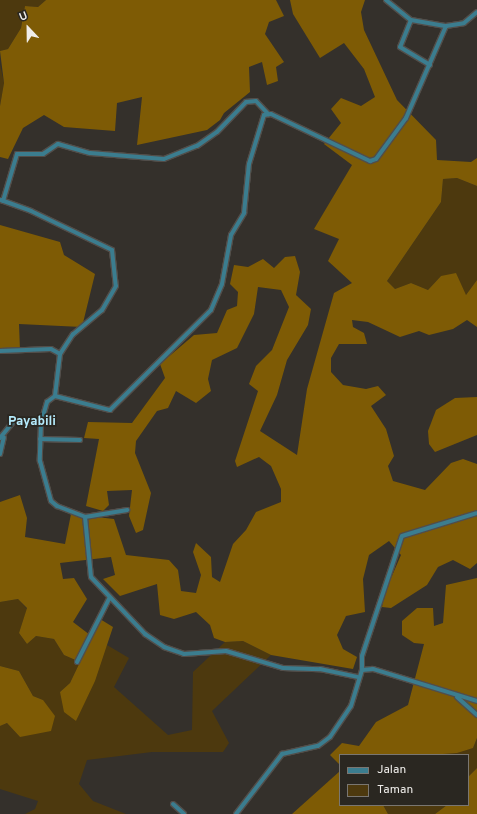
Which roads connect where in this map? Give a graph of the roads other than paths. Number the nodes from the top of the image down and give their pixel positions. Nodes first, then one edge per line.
1 (386, 0) edge
2 (477, 12) edge
3 (411, 20) junction
4 (446, 26) junction
5 (430, 65) junction
6 (268, 114) junction
7 (1, 201) edge
8 (0, 351) edge
9 (60, 354) junction
10 (55, 396) junction
11 (41, 423) junction
12 (2, 438) edge
13 (40, 439) junction
14 (80, 440) dead end
15 (0, 454) edge
16 (126, 510) dead end
17 (477, 514) edge
18 (85, 517) junction
19 (109, 599) junction
20 (77, 662) dead end
21 (362, 670) junction
22 (357, 678) junction
23 (457, 696) junction
24 (477, 701) edge
25 (477, 715) edge
26 (172, 804) dead end
27 (184, 814) edge
28 (236, 814) edge

1 - 3 street
2 - 4 street
3 - 4 street
3 - 5 street
4 - 5 street
5 - 6 street
6 - 7 street
6 - 10 street
7 - 9 street
8 - 9 street
9 - 10 street
10 - 11 street
11 - 12 street
11 - 13 street
12 - 15 street
13 - 14 street
13 - 18 street
16 - 18 street
17 - 21 street
18 - 19 street
19 - 20 street
19 - 22 street
21 - 22 street
21 - 23 street
22 - 28 street
23 - 24 street
23 - 25 street
26 - 27 street

